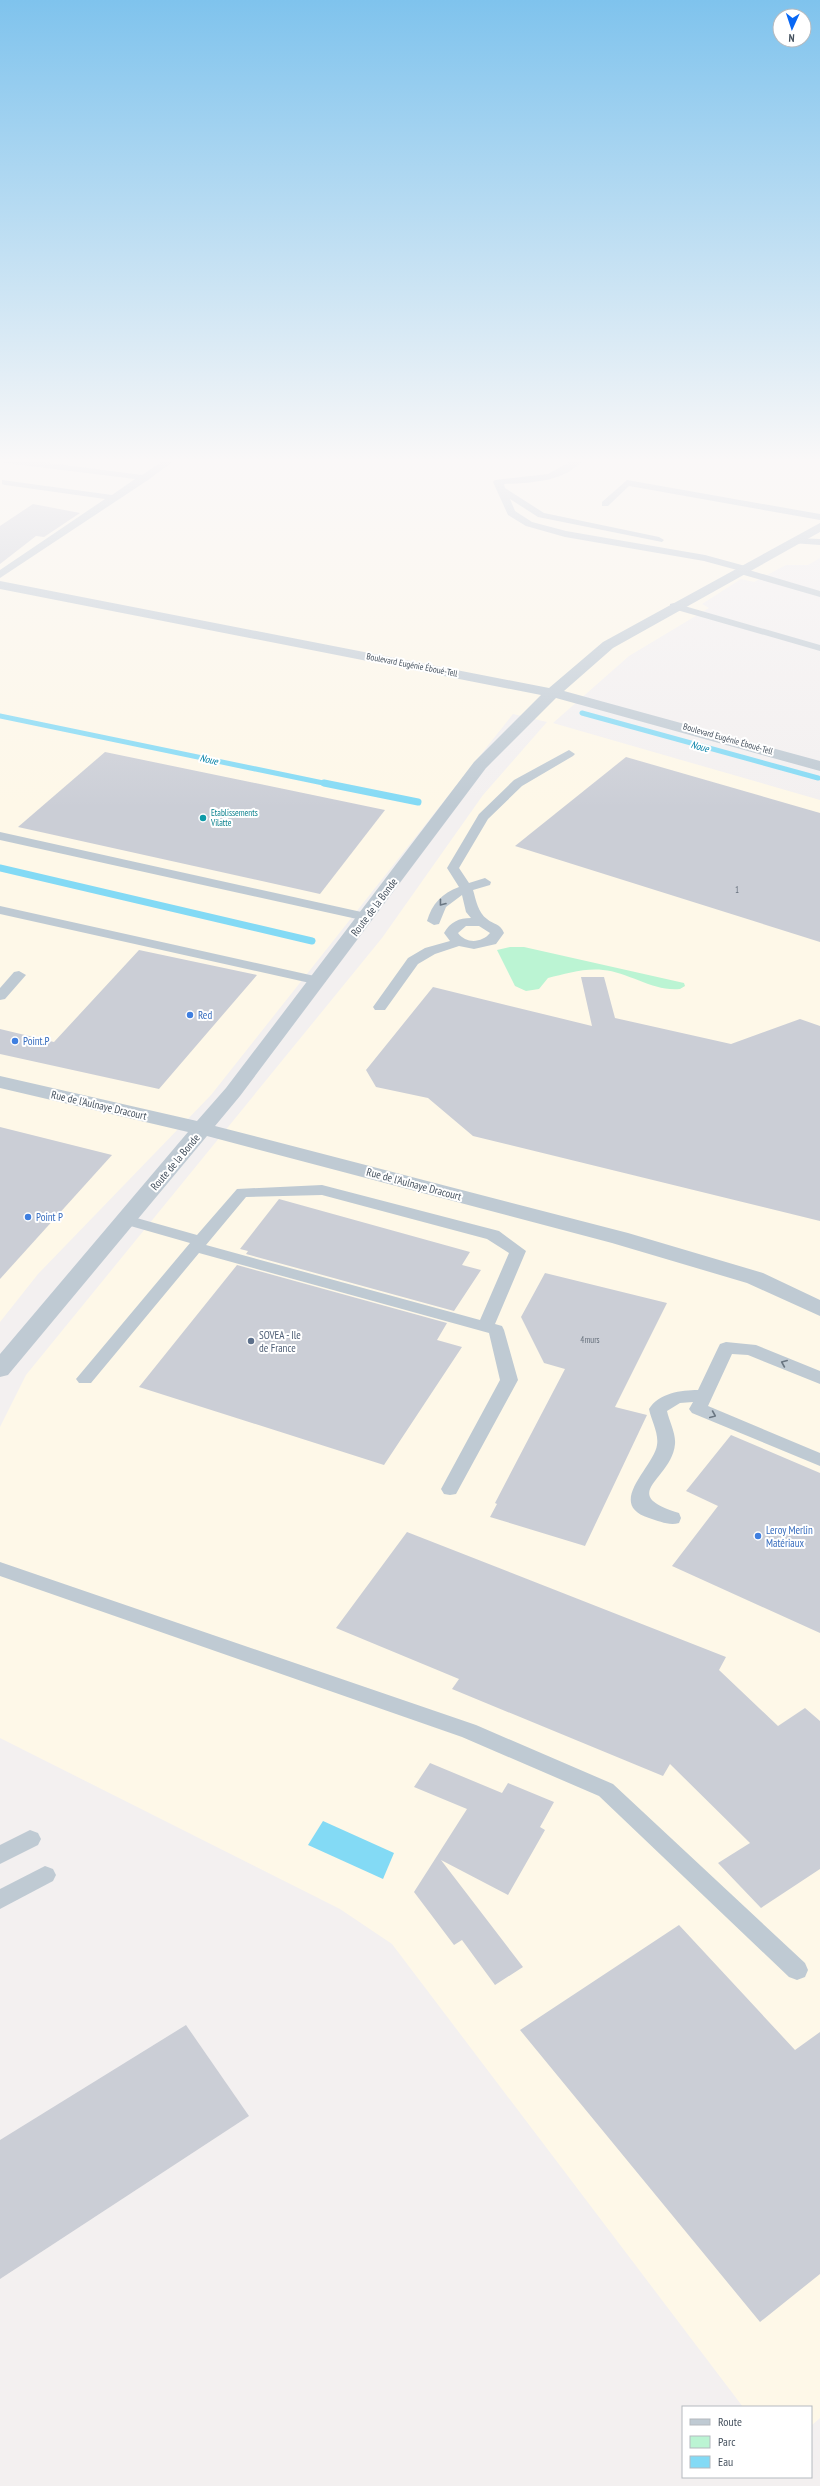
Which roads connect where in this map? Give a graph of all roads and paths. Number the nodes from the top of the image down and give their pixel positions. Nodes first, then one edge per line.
1 (730, 576) edge
2 (771, 576) edge
3 (0, 585) edge
4 (820, 594) edge
5 (674, 606) junction
6 (820, 648) edge
7 (553, 692) junction
8 (569, 754) dead end
9 (820, 766) edge
10 (0, 836) edge
11 (484, 882) dead end
12 (466, 888) junction
13 (0, 910) edge
14 (366, 917) junction
15 (434, 921) dead end
16 (482, 922) junction
17 (460, 942) junction
18 (19, 975) dead end
19 (319, 981) junction
20 (0, 996) edge
21 (380, 1007) dead end
22 (0, 1082) edge
23 (203, 1129) junction
24 (126, 1220) junction
25 (199, 1244) junction
26 (820, 1309) edge
27 (485, 1328) junction
28 (0, 1369) edge
29 (820, 1378) edge
30 (85, 1379) dead end
31 (704, 1396) junction
32 (820, 1460) edge
33 (450, 1489) dead end
34 (672, 1518) dead end
35 (0, 1569) edge
36 (30, 1839) dead end
37 (0, 1855) edge
38 (45, 1875) dead end
39 (0, 1900) edge
40 (797, 1970) dead end

1 - 5 street, Route de la Bonde
2 - 4 lane
3 - 7 street, Boulevard Eugénie Éboué-Tell
5 - 6 lane
5 - 7 street, Route de la Bonde
7 - 9 street, Boulevard Eugénie Éboué-Tell
7 - 14 street, Route de la Bonde
8 - 12 lane
10 - 14 lane
11 - 12 lane
12 -> 15 lane
12 - 16 lane
13 - 19 lane
14 - 19 street, Route de la Bonde
16 - 17 lane
16 - 17 lane
17 - 21 lane
18 - 20 lane
19 - 23 street, Route de la Bonde
22 - 23 street, Rue de l'Aulnaye Dracourt
23 - 24 street, Route de la Bonde
23 - 26 street, Rue de l'Aulnaye Dracourt
24 - 25 lane
24 - 28 street, Route de la Bonde
25 - 27 lane
25 - 27 lane
25 - 30 lane
27 - 33 lane
29 -> 31 lane
31 -> 32 lane
31 - 34 lane
35 - 40 lane
36 - 37 lane
38 - 39 lane

